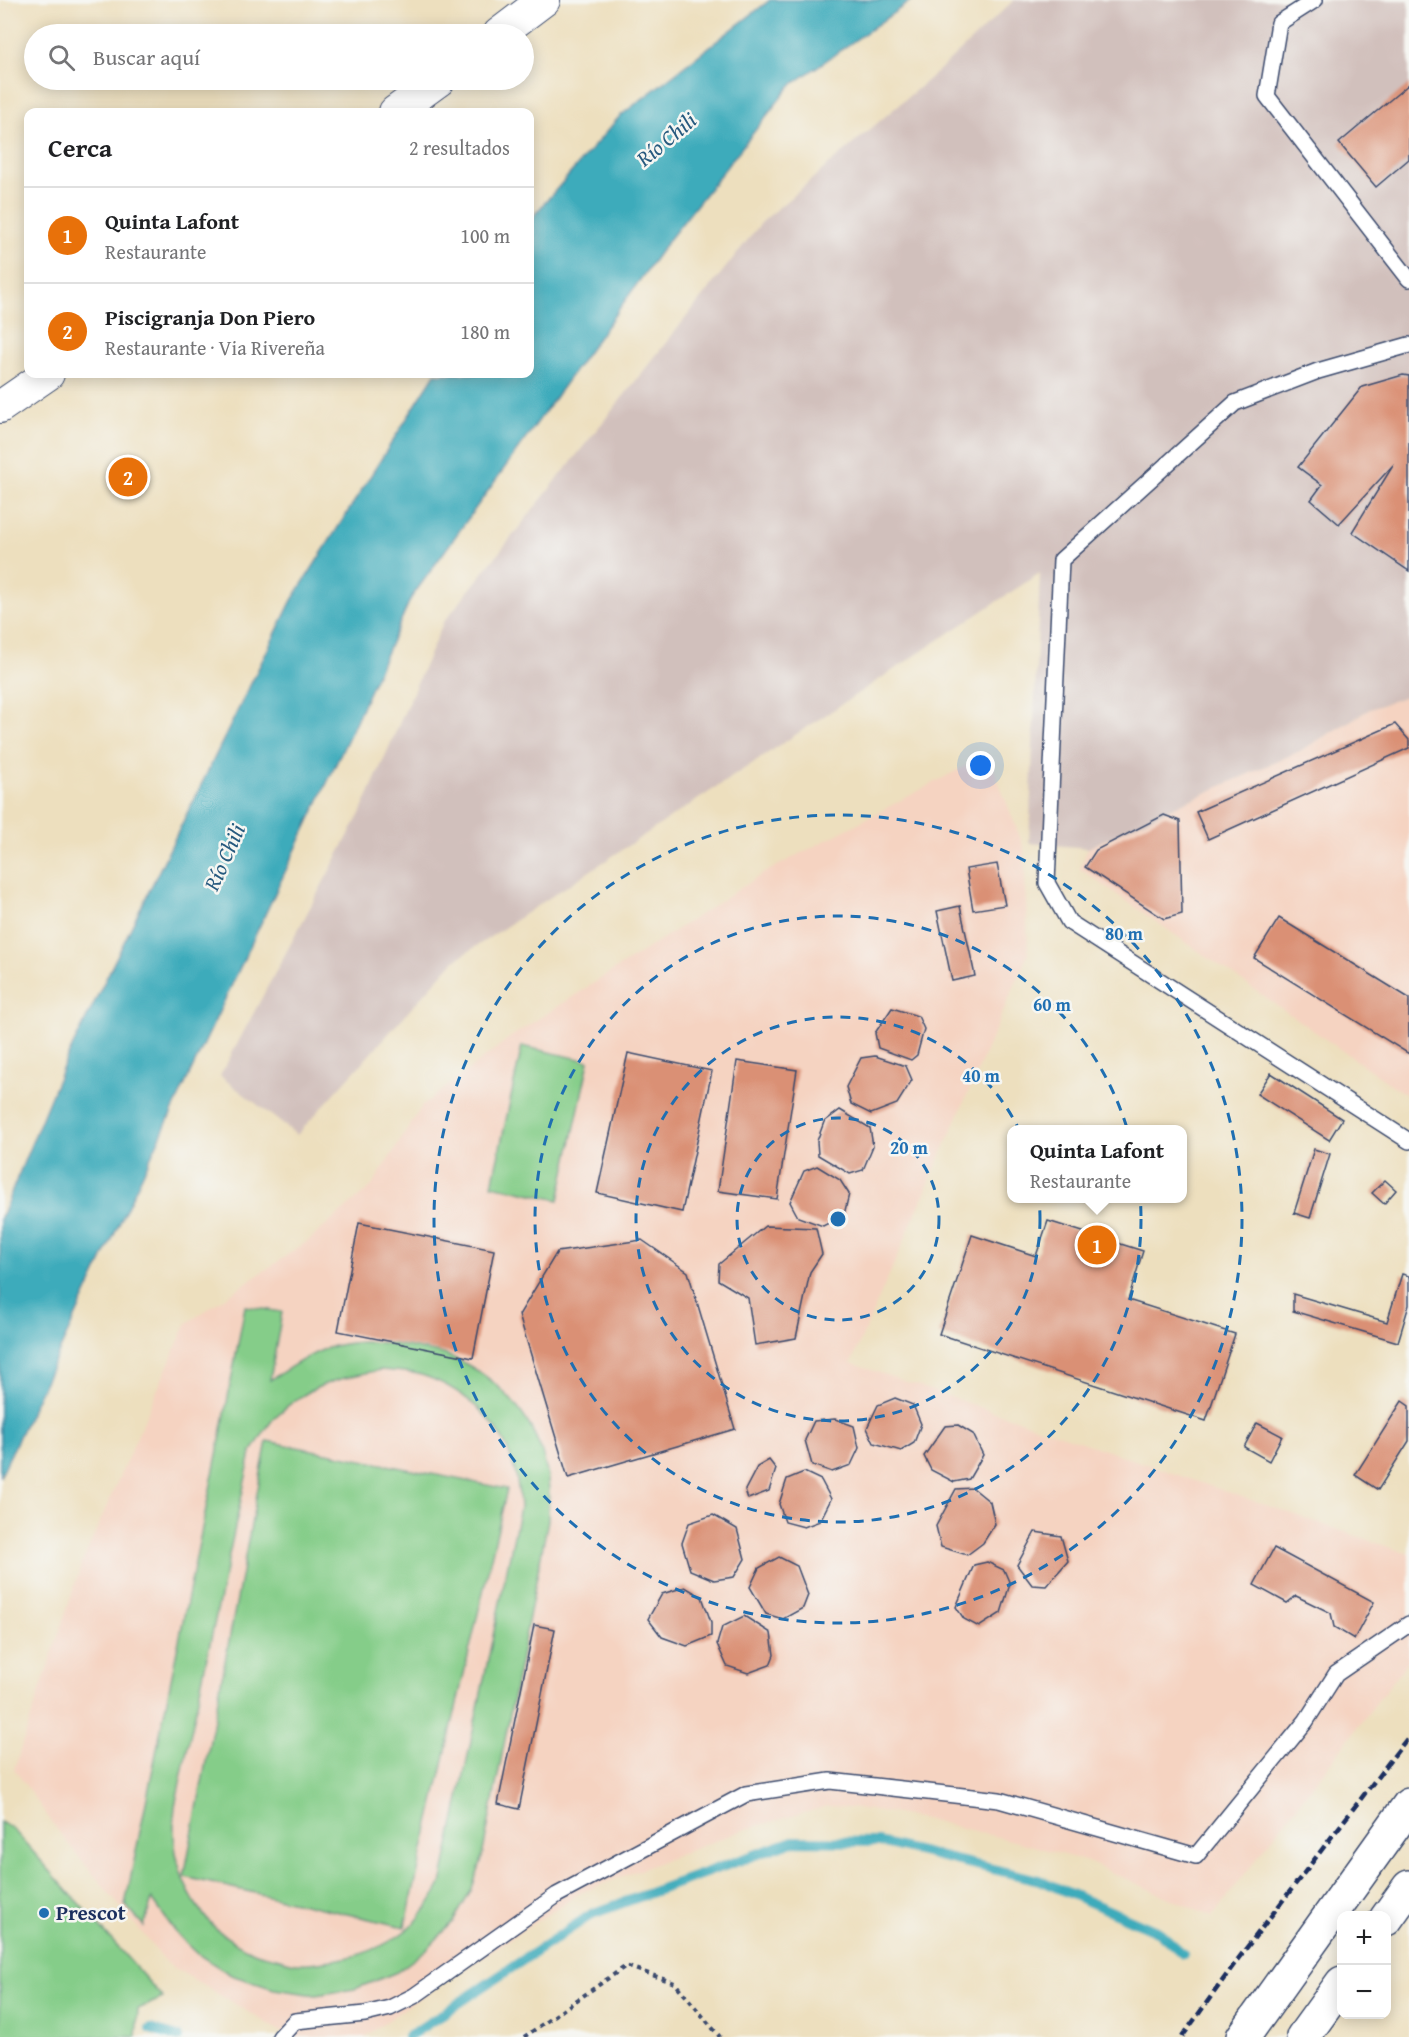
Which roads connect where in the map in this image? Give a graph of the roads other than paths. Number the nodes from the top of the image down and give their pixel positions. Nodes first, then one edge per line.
1 (544, 0) edge
2 (1316, 0) edge
3 (512, 24) edge
4 (425, 90) edge
5 (400, 108) edge
6 (1409, 279) edge
7 (1409, 345) edge
8 (42, 378) edge
9 (0, 407) edge
10 (1409, 1141) edge
11 (1409, 1624) edge
12 (1409, 1804) edge
13 (1409, 1887) edge
14 (1391, 1912) edge
15 (1337, 1989) edge
16 (1308, 2030) edge
17 (1246, 2034) edge
18 (280, 2037) edge

1 - 3 street
2 - 6 lane
4 - 5 street
7 - 10 lane
8 - 9 street
11 - 18 lane
12 - 17 main road
13 - 14 main road
15 - 16 main road

